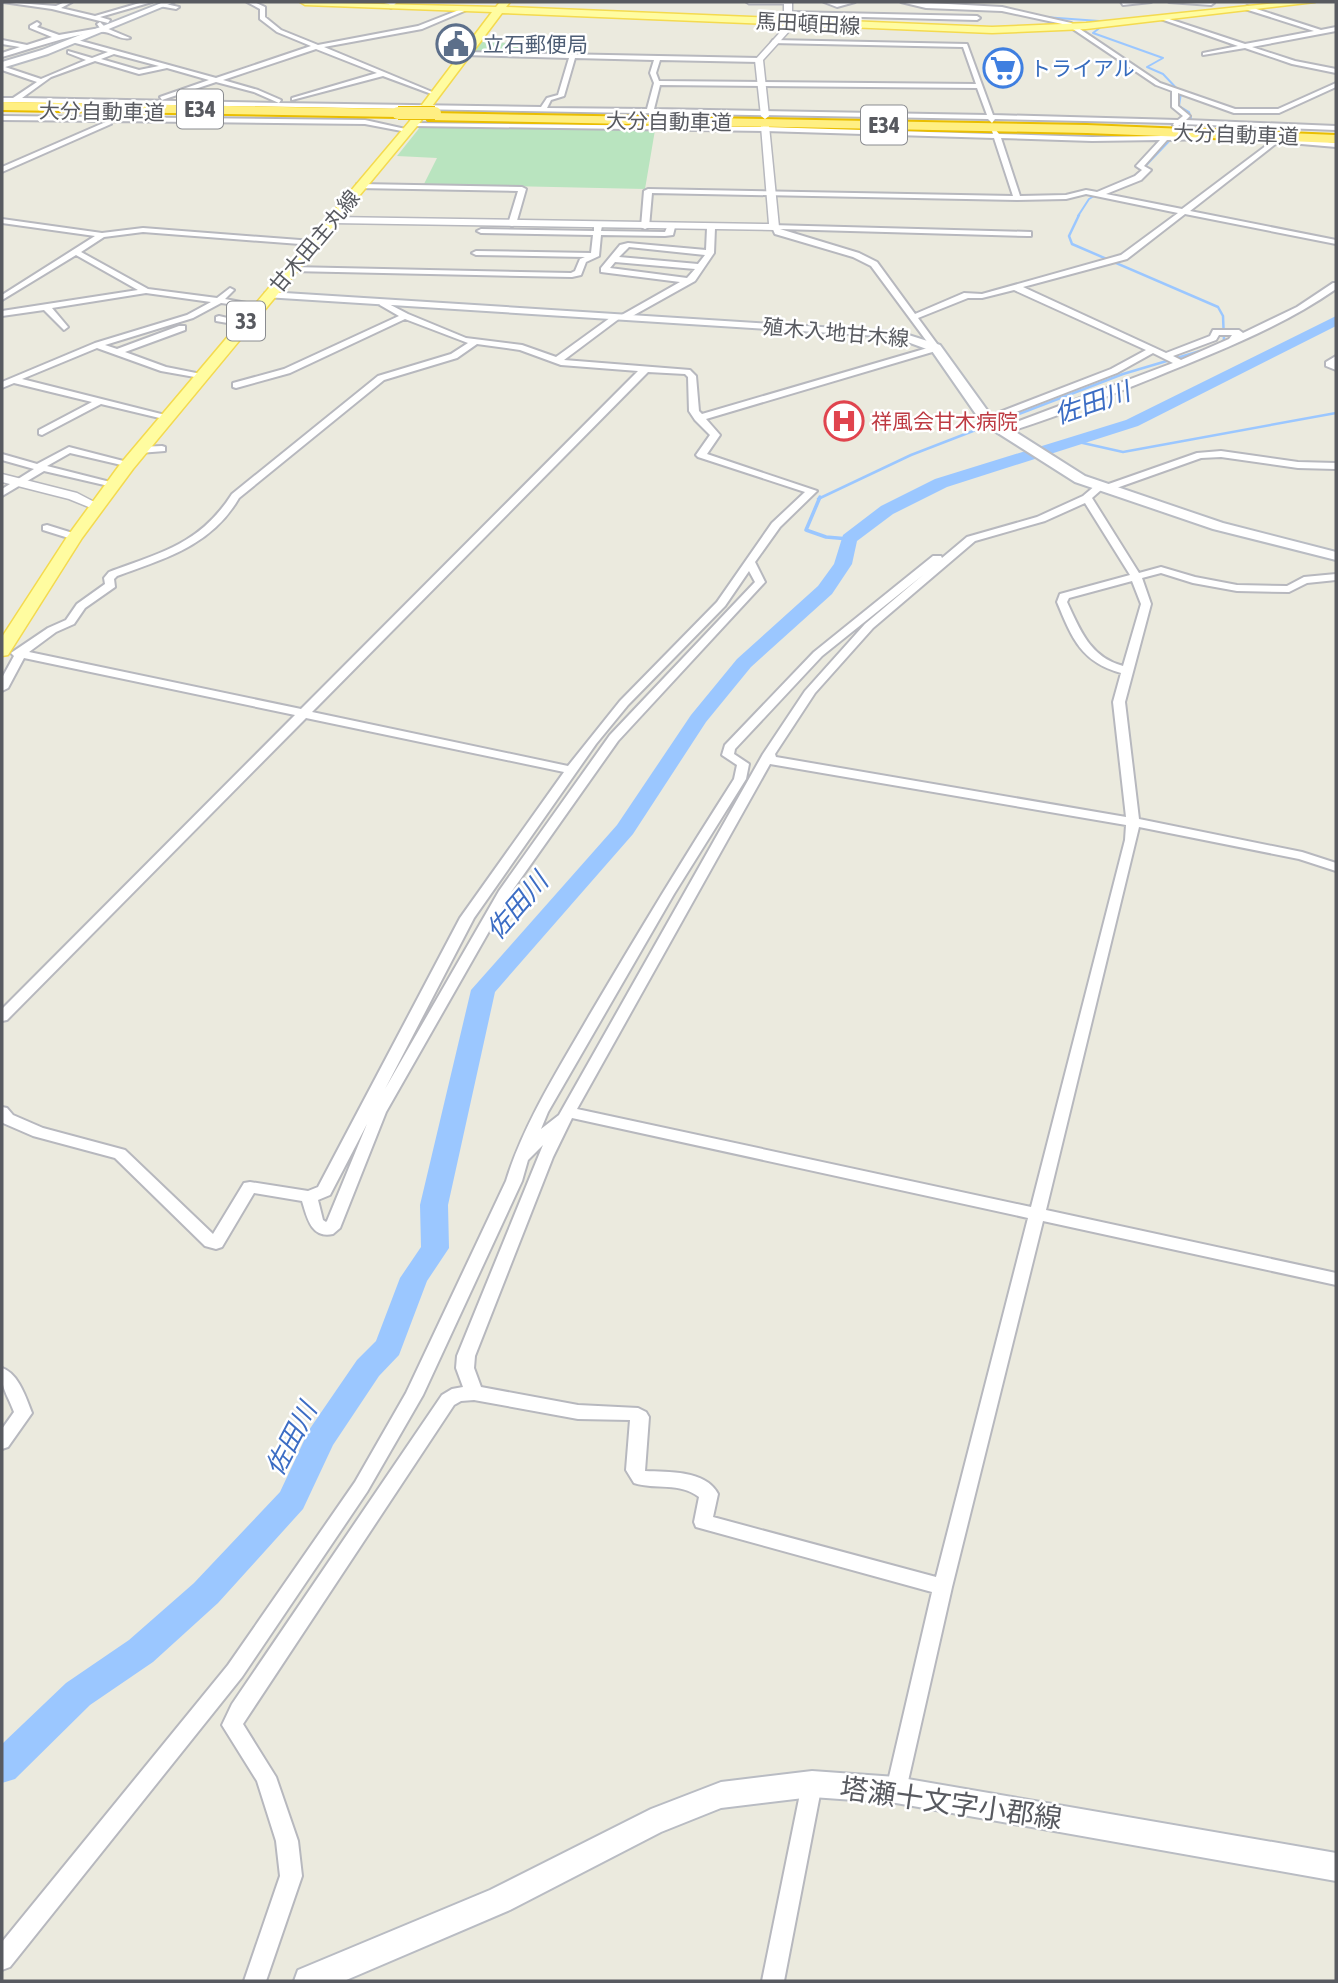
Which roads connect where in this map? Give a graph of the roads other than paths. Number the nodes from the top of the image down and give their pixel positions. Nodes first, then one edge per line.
1 (4, 2) edge
2 (69, 2) edge
3 (250, 2) edge
4 (304, 2) edge
5 (749, 2) edge
6 (785, 2) edge
7 (827, 2) edge
8 (852, 2) edge
9 (904, 2) edge
10 (1148, 2) edge
11 (1172, 2) edge
12 (1310, 2) edge
13 (1211, 3) edge
14 (386, 4) edge
15 (940, 4) edge
16 (1123, 4) dead end
17 (162, 5) edge
18 (502, 6) edge
19 (142, 7) dead end
20 (56, 8) junction
21 (1247, 8) junction
22 (466, 9) junction
23 (935, 17) junction
24 (789, 18) junction
25 (978, 18) dead end
26 (1161, 18) junction
27 (78, 21) dead end
28 (102, 22) junction
29 (37, 24) dead end
30 (1077, 26) junction
31 (936, 29) junction
32 (1336, 29) edge
33 (1321, 32) junction
34 (58, 37) junction
35 (1336, 37) edge
36 (127, 38) dead end
37 (74, 41) junction
38 (2, 42) edge
39 (773, 42) junction
40 (1244, 46) junction
41 (314, 47) junction
42 (30, 48) junction
43 (70, 52) dead end
44 (114, 52) junction
45 (466, 54) junction
46 (1205, 54) dead end
47 (2, 56) edge
48 (572, 57) junction
49 (93, 59) junction
50 (657, 59) junction
51 (759, 60) junction
52 (2, 66) edge
53 (166, 67) junction
54 (1336, 71) edge
55 (382, 74) junction
56 (218, 80) junction
57 (41, 81) junction
58 (657, 83) junction
59 (762, 83) junction
60 (1336, 85) edge
61 (978, 86) junction
62 (1178, 91) junction
63 (2, 100) edge
64 (15, 100) junction
65 (153, 102) junction
66 (285, 103) junction
67 (145, 105) tunnel mouth
68 (2, 107) edge
69 (432, 108) junction
70 (544, 109) junction
71 (650, 111) junction
72 (1272, 112) junction
73 (398, 114) joint
74 (2, 118) edge
75 (119, 118) junction
76 (991, 119) junction
77 (765, 121) junction
78 (1182, 124) junction
79 (410, 127) junction
80 (1336, 128) edge
81 (1283, 129) junction
82 (996, 132) junction
83 (1169, 136) junction
84 (1336, 137) edge
85 (1275, 139) junction
86 (1336, 145) edge
87 (4, 168) edge
88 (360, 186) junction
89 (773, 192) junction
90 (1095, 193) junction
91 (1017, 198) junction
92 (1186, 211) junction
93 (332, 220) junction
94 (2, 222) edge
95 (645, 227) junction
96 (671, 227) junction
97 (774, 227) junction
98 (711, 228) junction
99 (517, 229) junction
100 (481, 230) junction
101 (557, 232) junction
102 (597, 232) junction
103 (1028, 234) dead end
104 (102, 236) junction
105 (1336, 242) edge
106 (313, 243) junction
107 (76, 252) junction
108 (710, 253) junction
109 (595, 256) junction
110 (613, 259) junction
111 (473, 264) junction
112 (511, 264) junction
113 (551, 265) junction
114 (582, 265) junction
115 (701, 267) junction
116 (290, 269) junction
117 (1336, 277) edge
118 (690, 281) junction
119 (1336, 285) edge
120 (1015, 287) junction
121 (230, 290) dead end
122 (145, 291) junction
123 (2, 298) edge
124 (264, 300) junction
125 (219, 303) junction
126 (383, 303) junction
127 (46, 307) junction
128 (2, 314) edge
129 (405, 316) junction
130 (621, 317) junction
131 (914, 317) junction
132 (219, 319) dead end
133 (245, 323) junction
134 (64, 327) dead end
135 (182, 328) dead end
136 (1239, 333) junction
137 (475, 342) junction
138 (1231, 343) junction
139 (97, 345) junction
140 (936, 348) junction
141 (1153, 350) junction
142 (117, 352) junction
143 (1173, 359) junction
144 (1336, 359) edge
145 (557, 361) junction
146 (1336, 367) edge
147 (646, 368) junction
148 (2, 377) edge
149 (203, 377) junction
150 (13, 380) junction
151 (2, 385) edge
152 (236, 385) dead end
153 (124, 394) dead end
154 (100, 401) junction
155 (114, 405) junction
156 (168, 417) junction
157 (698, 418) junction
158 (987, 420) junction
159 (42, 432) dead end
160 (1004, 433) junction
161 (162, 449) dead end
162 (139, 450) junction
163 (2, 457) edge
164 (130, 464) junction
165 (1336, 466) edge
166 (40, 468) junction
167 (2, 478) edge
168 (18, 483) junction
169 (113, 484) junction
170 (1102, 488) junction
171 (2, 492) edge
172 (1082, 499) junction
173 (96, 506) junction
174 (47, 528) dead end
175 (75, 537) junction
176 (1336, 556) edge
177 (751, 564) junction
178 (1135, 575) junction
179 (1336, 577) edge
180 (2, 651) edge
181 (20, 654) junction
182 (1127, 671) junction
183 (2, 688) edge
184 (304, 713) junction
185 (769, 754) junction
186 (743, 764) junction
187 (571, 770) junction
188 (1133, 822) junction
189 (1336, 867) edge
190 (2, 1017) edge
191 (2, 1112) edge
192 (568, 1112) junction
193 (521, 1158) junction
194 (309, 1197) junction
195 (1039, 1213) junction
196 (1336, 1279) edge
197 (2, 1376) edge
198 (474, 1393) junction
199 (2, 1442) edge
200 (943, 1587) junction
201 (812, 1784) junction
202 (896, 1790) junction
203 (1336, 1867) edge
204 (2, 1959) edge
205 (255, 1981) edge
206 (309, 1981) edge
207 (773, 1981) edge

1 - 20 street
2 - 20 street
3 - 41 street
4 - 14 main road, 馬田頓田線
5 - 6 street
6 - 24 street
7 - 8 street
9 - 15 street
10 - 16 street
11 - 13 street
12 - 21 main road, 馬田頓田線
14 - 22 main road, 馬田頓田線
15 - 23 street
15 - 30 street
17 - 19 street
17 - 28 street
17 - 28 main road
18 - 22 main road, 馬田頓田線
18 - 24 main road, 馬田頓田線
18 - 45 main road, 甘木田主丸線 / 33
20 - 28 street
21 - 26 main road, 馬田頓田線
21 - 33 street
22 - 41 street
23 - 24 street
23 - 25 street
23 - 31 street
24 - 31 main road, 馬田頓田線
24 - 39 street
26 - 30 main road, 馬田頓田線
26 - 40 street
27 - 28 street
28 - 34 street
28 - 36 street
28 - 37 main road
29 - 34 street
30 - 31 main road, 馬田頓田線
30 - 62 street
32 - 33 street
33 - 35 street
33 - 40 street
34 - 42 street
37 - 44 street
37 - 52 main road
38 - 42 street
39 - 51 street
39 - 61 street
40 - 46 street
40 - 54 street
41 - 55 street
41 - 56 street
42 - 47 street
43 - 49 street
44 - 49 street
44 - 53 street
45 - 48 street
45 - 69 main road, 甘木田主丸線 / 33
48 - 50 street
48 - 70 street
49 - 53 street
49 - 57 street
50 - 51 street
50 - 58 street
51 - 59 street
52 - 57 street
53 - 56 street
55 - 66 street
55 - 69 street
56 - 65 street
56 - 66 street
57 - 64 street
58 - 59 street
58 - 71 street
59 - 61 street
59 - 77 street
60 - 72 street
61 - 76 street
62 - 72 street
62 - 78 street
63 - 64 street
64 - 65 street
65 - 66 street
65 - 67 street
66 - 69 street
68 - 73 highway, 大分自動車道 / E34
69 - 70 street
69 - 73 highway, 大分自動車道 / E34, bridge
69 - 79 main road, 甘木田主丸線 / 33
69 - 84 highway, 大分自動車道 / E34
70 - 71 street
71 - 77 street
72 - 81 street
74 - 75 street
75 - 79 street
75 - 87 street
76 - 77 street
76 - 78 street
77 - 79 street
77 - 82 street
77 - 89 street
78 - 81 street
79 - 88 main road, 甘木田主丸線 / 33
80 - 81 street
82 - 83 street
82 - 91 street
83 - 85 street
83 - 90 street
85 - 86 street
85 - 92 street
88 - 93 main road, 甘木田主丸線 / 33
88 - 99 street
89 - 91 street
89 - 95 street
89 - 97 street
90 - 91 street
90 - 92 street
92 - 105 street
92 - 120 street
93 - 100 street
93 - 106 main road, 甘木田主丸線 / 33
94 - 104 street
95 - 96 street
95 - 102 street
96 - 98 street
96 - 102 street
97 - 98 street
97 - 103 street
97 - 131 street
98 - 108 street
99 - 100 street
99 - 101 street
99 - 112 street
100 - 111 street
101 - 102 street
101 - 113 street
102 - 109 street
104 - 106 street
104 - 107 street
106 - 116 main road, 甘木田主丸線 / 33
107 - 122 street
107 - 123 street
108 - 110 street
108 - 115 street
109 - 113 street
109 - 114 street
110 - 115 street
110 - 118 street
111 - 112 street
111 - 112 street
111 - 116 street
112 - 113 street
112 - 113 street
113 - 114 street
113 - 114 street
115 - 118 street
116 - 124 main road, 甘木田主丸線 / 33
117 - 136 street
118 - 130 street
119 - 138 street
120 - 131 street
120 - 141 street
121 - 125 street
122 - 125 street
122 - 127 street
124 - 125 street
124 - 126 main road, 殖木入地甘木線
124 - 133 main road, 甘木田主丸線 / 33
125 - 139 street
126 - 129 street
126 - 130 main road, 殖木入地甘木線
127 - 128 street
127 - 134 street
129 - 137 street
129 - 152 street
130 - 140 main road, 殖木入地甘木線
130 - 145 street
131 - 140 street
132 - 133 street
133 - 149 main road, 甘木田主丸線 / 33
135 - 142 street
136 - 138 street
136 - 143 street
137 - 145 street
137 - 181 street
138 - 143 street
139 - 142 street
139 - 150 street
140 - 157 street
140 - 158 main road, 殖木入地甘木線
141 - 143 street
141 - 158 street
142 - 149 street
143 - 160 street
144 - 146 street
145 - 147 street
147 - 157 street
147 - 184 street
148 - 150 street
149 - 156 main road, 甘木田主丸線 / 33
150 - 151 street
150 - 154 street
153 - 155 street
154 - 155 street
154 - 159 street
155 - 156 street
156 - 162 main road, 甘木田主丸線 / 33
157 - 177 street
158 - 160 main road, 殖木入地甘木線
160 - 170 main road, 殖木入地甘木線
161 - 162 street
162 - 164 main road, 甘木田主丸線 / 33
163 - 166 street
164 - 166 street
164 - 169 main road, 甘木田主丸線 / 33
165 - 170 street
166 - 168 street
166 - 169 street
167 - 168 street
168 - 171 street
168 - 173 street
169 - 173 main road, 甘木田主丸線 / 33
170 - 172 street
170 - 176 main road, 殖木入地甘木線
172 - 178 street
172 - 185 street
172 - 186 street
173 - 175 main road, 甘木田主丸線 / 33
174 - 175 street
175 - 180 main road, 甘木田主丸線 / 33
177 - 187 street
177 - 194 street
178 - 179 street
178 - 182 street
178 - 182 street
180 - 181 street
181 - 183 street
181 - 184 street
182 - 188 street
184 - 187 street
184 - 190 street
185 - 186 street
185 - 188 street
185 - 192 street
186 - 193 street
187 - 194 street
188 - 189 street
188 - 195 street
191 - 194 street
192 - 193 street
192 - 195 street
192 - 198 street
193 - 204 street
195 - 196 street
195 - 200 street
197 - 199 street
198 - 200 street
198 - 205 street
200 - 202 street
201 - 202 main road, 塔瀬十文字小郡線
201 - 206 main road, 塔瀬十文字小郡線
201 - 207 street
202 - 203 main road, 塔瀬十文字小郡線

